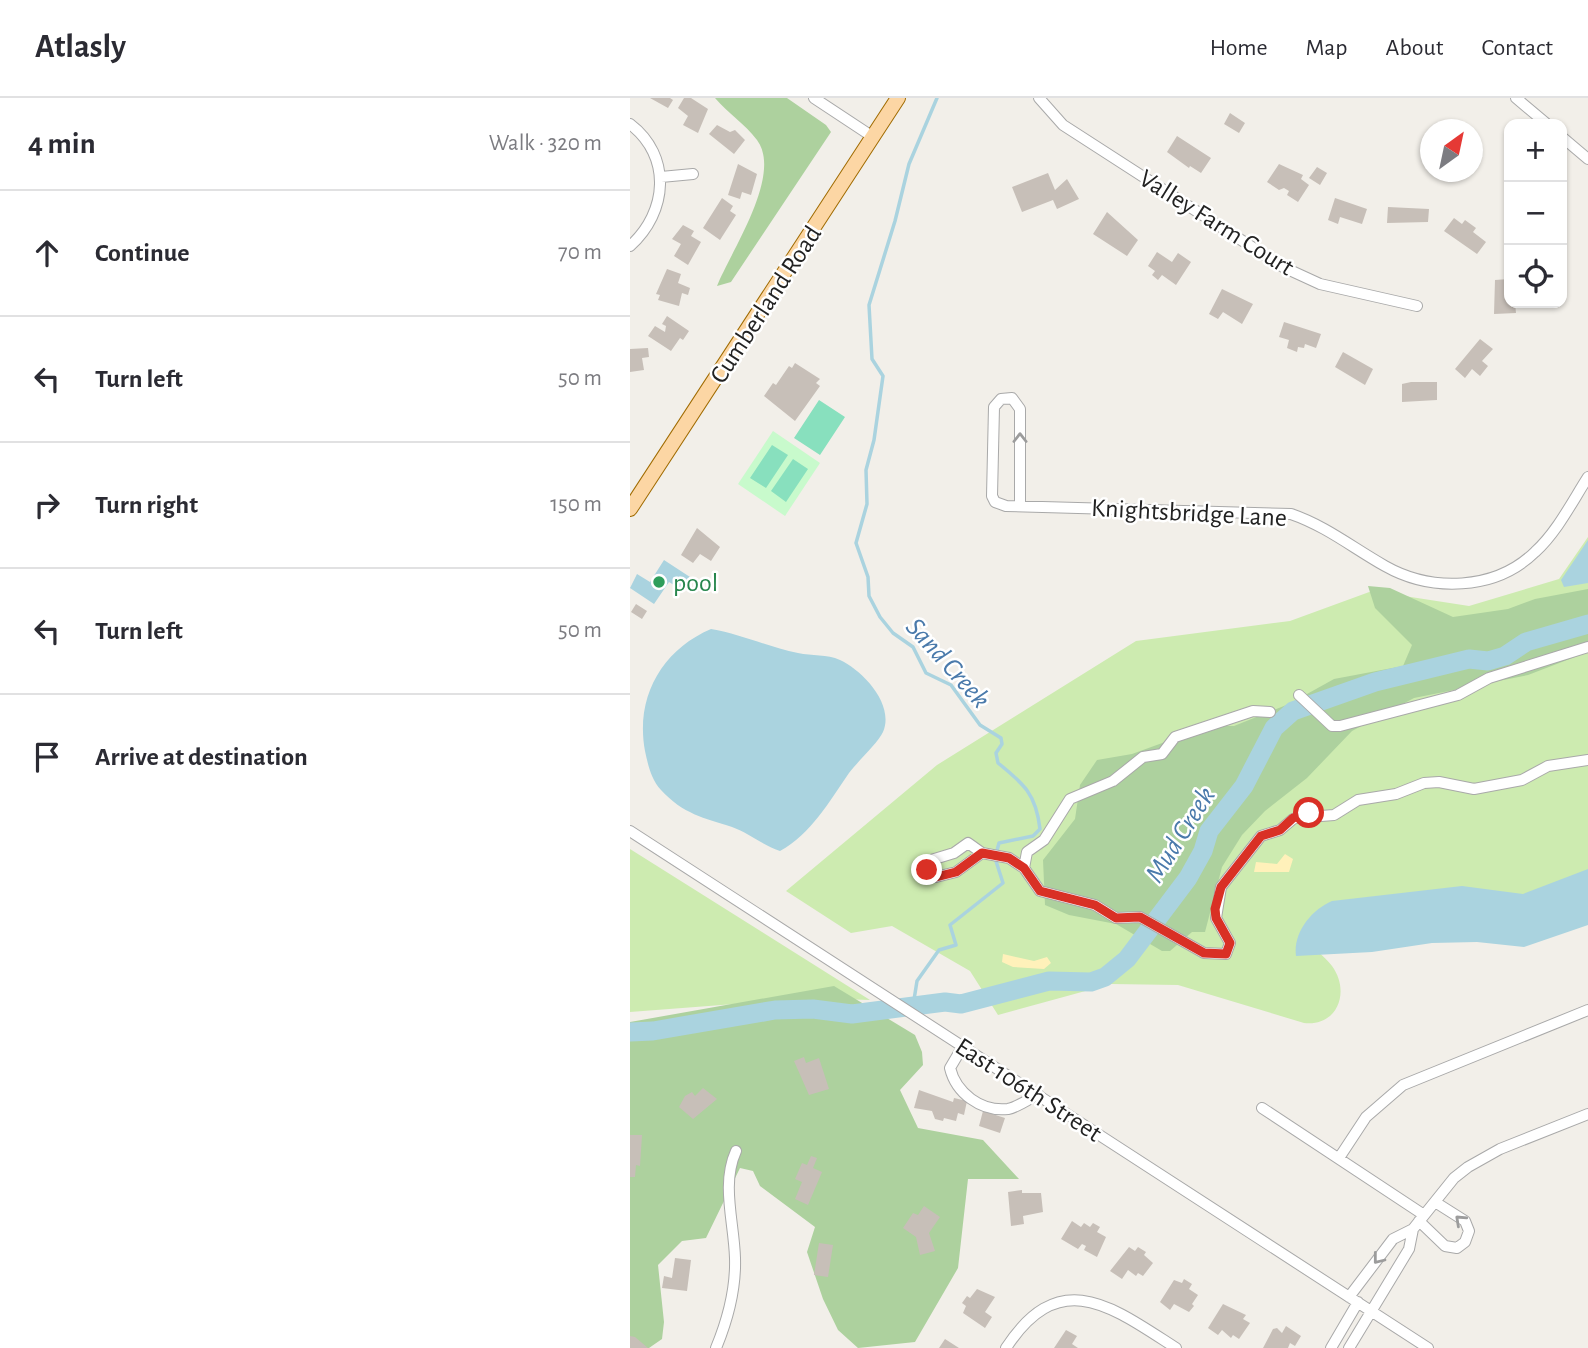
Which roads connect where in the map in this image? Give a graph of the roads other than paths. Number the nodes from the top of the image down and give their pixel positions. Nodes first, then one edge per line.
1 (814, 98) edge
2 (898, 98) edge
3 (1039, 98) edge
4 (1516, 98) edge
5 (1541, 119) edge
6 (630, 124) edge
7 (873, 137) junction
8 (1567, 141) edge
9 (1588, 159) edge
10 (693, 174) dead end
11 (661, 177) junction
12 (630, 246) edge
13 (1417, 306) dead end
14 (1588, 477) edge
15 (1020, 506) junction
16 (630, 509) edge
17 (1588, 647) edge
18 (1299, 695) dead end
19 (1270, 712) dead end
20 (1588, 760) edge
21 (630, 831) edge
22 (1027, 852) junction
23 (985, 853) junction
24 (1005, 857) junction
25 (1024, 868) junction
26 (1588, 1010) edge
27 (963, 1046) junction
28 (1038, 1094) junction
29 (1262, 1108) dead end
30 (1588, 1114) edge
31 (736, 1151) dead end
32 (1339, 1158) junction
33 (1435, 1202) junction
34 (1418, 1222) junction
35 (1353, 1300) junction
36 (1373, 1312) junction
37 (716, 1348) edge
38 (1006, 1348) edge
39 (1176, 1348) edge
40 (1331, 1348) edge
41 (1349, 1348) edge
42 (1428, 1348) edge

1 - 7 street
2 - 7 main road, Cumberland Road
3 - 13 street, Valley Farm Court
4 - 5 street
6 - 11 street
7 - 16 main road, Cumberland Road
8 - 9 street
10 - 11 street
11 - 12 street
14 - 15 street, Knightsbridge Lane
15 -> 15 street, Knightsbridge Lane
17 - 18 street
19 - 22 street
20 - 25 street
21 - 27 street, East 106th Street
22 - 24 street
22 - 25 street
23 - 23 street
23 - 24 street
24 - 25 street
26 - 32 street
27 - 28 street, East 106th Street
27 - 28 street
28 - 35 street, East 106th Street
29 - 32 street
30 - 33 street
31 - 37 street
32 - 34 street
33 - 34 street
34 -> 33 street
34 -> 35 street
34 - 36 street
35 - 36 street, East 106th Street
35 - 40 street
36 - 41 street
36 - 42 street, East 106th Street
38 - 39 street

